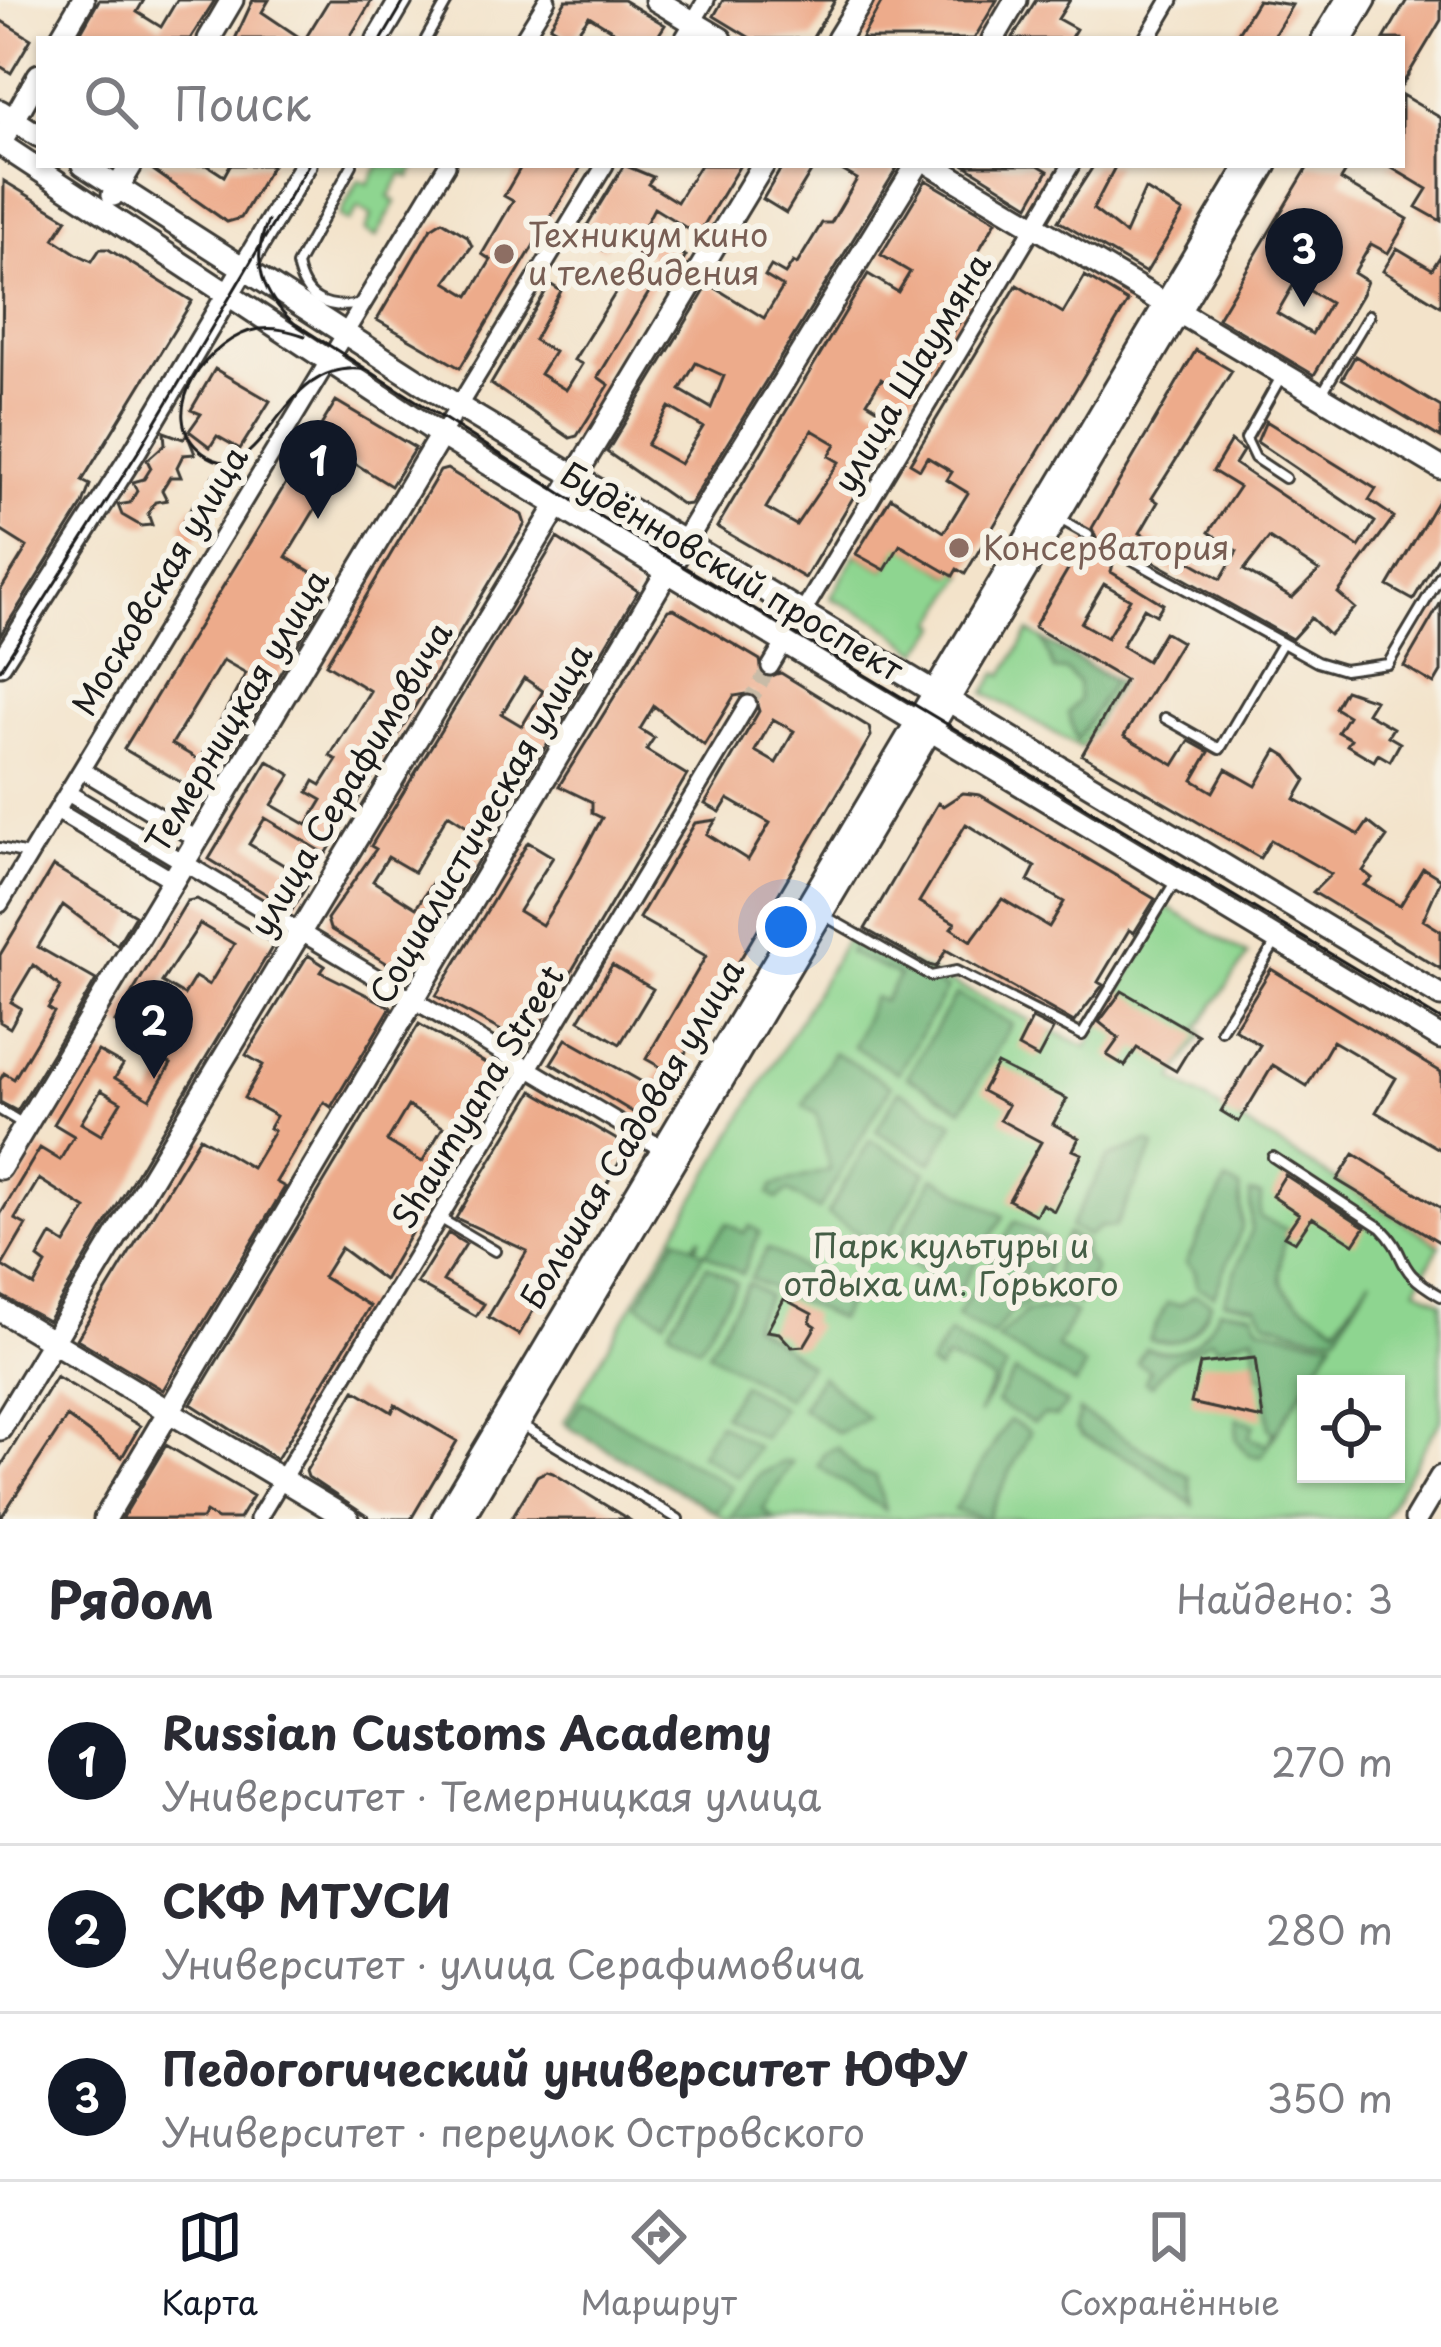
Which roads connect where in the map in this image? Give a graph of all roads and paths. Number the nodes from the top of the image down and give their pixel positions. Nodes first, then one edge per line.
1 (83, 0) edge
2 (232, 0) edge
3 (401, 0) edge
4 (448, 0) edge
5 (547, 0) edge
6 (656, 0) edge
7 (706, 0) edge
8 (862, 0) edge
9 (1016, 0) edge
10 (1170, 0) edge
11 (1347, 0) edge
12 (1365, 0) edge
13 (688, 30) edge
14 (62, 36) edge
15 (210, 36) edge
16 (380, 36) edge
17 (428, 36) edge
18 (525, 36) edge
19 (840, 36) edge
20 (995, 36) edge
21 (1149, 36) edge
22 (1325, 36) edge
23 (1344, 36) edge
24 (36, 79) edge
25 (7, 115) edge
26 (36, 134) edge
27 (0, 144) edge
28 (36, 167) edge
29 (37, 168) edge
30 (88, 168) edge
31 (129, 168) edge
32 (302, 168) edge
33 (350, 168) edge
34 (445, 168) edge
35 (603, 168) edge
36 (761, 168) edge
37 (915, 168) edge
38 (937, 168) edge
39 (1070, 168) edge
40 (1245, 168) edge
41 (1264, 168) edge
42 (118, 188) junction
43 (103, 211) junction
44 (1034, 226) junction
45 (243, 270) junction
46 (230, 293) junction
47 (365, 304) junction
48 (1171, 308) junction
49 (1369, 315) dead end
50 (346, 334) junction
51 (327, 362) junction
52 (1283, 374) junction
53 (1320, 396) junction
54 (458, 406) junction
55 (441, 435) junction
56 (1441, 468) edge
57 (572, 473) junction
58 (1285, 478) dead end
59 (555, 502) junction
60 (1055, 517) junction
61 (1088, 535) dead end
62 (686, 543) junction
63 (1122, 554) dead end
64 (668, 572) junction
65 (1441, 575) edge
66 (803, 612) junction
67 (785, 642) junction
68 (1281, 645) junction
69 (0, 664) edge
70 (770, 667) tunnel mouth
71 (938, 697) junction
72 (748, 704) tunnel mouth
73 (1165, 718) dead end
74 (921, 726) junction
75 (82, 770) junction
76 (68, 793) junction
77 (57, 812) junction
78 (198, 839) junction
79 (0, 848) edge
80 (30, 855) junction
81 (179, 873) junction
82 (1176, 880) junction
83 (0, 904) edge
84 (820, 913) junction
85 (298, 932) junction
86 (1277, 940) junction
87 (1441, 996) edge
88 (414, 1003) junction
89 (1221, 1030) dead end
90 (1441, 1038) edge
91 (530, 1071) junction
92 (0, 1110) edge
93 (26, 1125) junction
94 (663, 1149) junction
95 (1273, 1156) dead end
96 (0, 1168) edge
97 (441, 1219) junction
98 (495, 1251) dead end
99 (1441, 1296) edge
100 (0, 1310) edge
101 (53, 1342) junction
102 (170, 1411) junction
103 (519, 1423) junction
104 (0, 1429) edge
105 (1441, 1477) edge
106 (282, 1479) junction
107 (105, 1519) edge
108 (258, 1519) edge
109 (348, 1519) edge
110 (443, 1519) edge
111 (462, 1519) edge
112 (678, 1519) edge
113 (1416, 1519) edge

1 - 14 main road
2 - 15 main road
3 - 16 main road
4 - 17 lane
5 - 18 street
6 - 13 main road
7 - 13 street
8 - 19 main road
9 - 20 main road
10 - 21 street
11 - 22 main road
12 - 23 main road
24 - 25 main road
25 - 26 main road
25 - 27 main road
27 - 28 main road, Будённовский проспект
29 - 43 main road, Будённовский проспект
30 - 42 main road, Будённовский проспект
31 - 42 main road
32 - 45 main road
33 - 47 lane
34 - 47 street, Московская улица
35 - 54 street, Темерницкая улица
36 - 57 main road, улица Серафимовича
37 - 62 main road, Социалистическая улица
38 - 44 main road
39 - 44 street, улица Шаумяна
40 - 48 main road, Большая Садовая улица
41 - 48 main road, Большая Садовая улица
42 - 43 main road
42 - 45 main road, Будённовский проспект
43 - 46 main road, Будённовский проспект
44 - 48 main road
44 - 66 street, улица Шаумяна
45 - 46 main road
45 - 50 main road, Будённовский проспект
46 - 51 main road, Будённовский проспект
46 - 69 main road
47 - 50 street, Московская улица
48 - 52 main road
48 - 60 main road, Большая Садовая улица
48 - 71 main road, Большая Садовая улица
49 - 53 lane
50 - 51 street, Московская улица
50 - 54 main road, Будённовский проспект
51 - 55 main road, Будённовский проспект
51 - 75 street, Московская улица
52 - 53 main road
52 - 58 lane
53 - 56 main road
54 - 55 street, Темерницкая улица
54 - 57 main road, Будённовский проспект
55 - 59 main road, Будённовский проспект
55 - 78 main road, Темерницкая улица
57 - 59 main road, улица Серафимовича
57 - 62 main road, Будённовский проспект
59 - 64 main road, Будённовский проспект
59 - 85 main road, улица Серафимовича
60 - 61 lane
60 - 71 main road, Большая Садовая улица
62 - 64 main road, Социалистическая улица
62 - 66 main road, Будённовский проспект
63 - 68 lane
64 - 67 main road, Будённовский проспект
64 - 88 main road, Социалистическая улица
65 - 68 lane
66 - 71 main road, Будённовский проспект
67 - 70 street
67 - 74 main road, Будённовский проспект
68 - 73 lane
71 - 74 main road, Большая Садовая улица
71 - 87 main road, Будённовский проспект
72 - 91 street, Shaumyana Street
74 - 82 main road, Будённовский проспект
74 - 84 main road, Большая Садовая улица
74 - 94 main road, Большая Садовая улица
75 - 76 street, Московская улица
75 - 78 street
76 - 77 street, Московская улица
76 - 81 street
77 - 80 street, Московская улица
77 - 81 street
78 - 81 main road, Темерницкая улица
79 - 80 lane
80 - 83 street, Московская улица
81 - 85 street
81 - 93 main road, Темерницкая улица
82 - 84 lane
82 - 86 main road, Будённовский проспект
84 - 103 main road, Большая Садовая улица
85 - 88 street
85 - 101 main road, улица Серафимовича
86 - 89 lane
86 - 90 main road, Будённовский проспект
88 - 91 street
88 - 102 main road, Социалистическая улица
91 - 94 street
91 - 97 street, Shaumyana Street
92 - 93 lane
93 - 96 main road, Темерницкая улица
94 - 110 main road, Большая Садовая улица
95 - 99 lane
97 - 98 lane
97 - 106 street, Shaumyana Street
100 - 101 main road
101 - 102 main road
101 - 104 main road, улица Серафимовича
102 - 106 main road
102 - 107 main road, Социалистическая улица
103 - 111 main road, Большая Садовая улица
103 - 112 lane
105 - 113 main road
106 - 108 street, Shaumyana Street
106 - 109 main road

